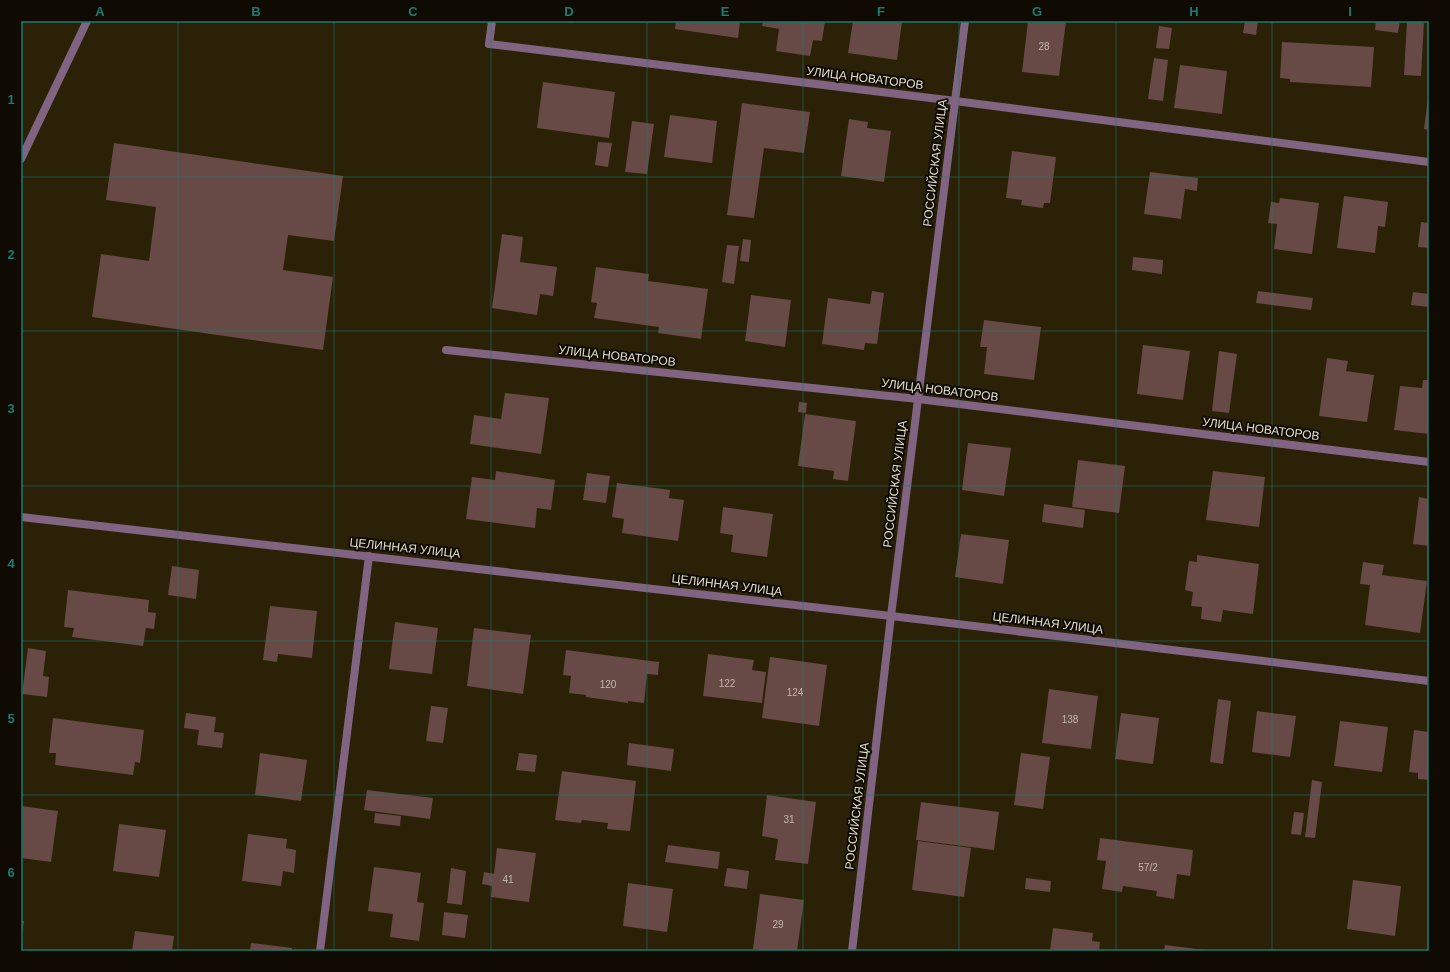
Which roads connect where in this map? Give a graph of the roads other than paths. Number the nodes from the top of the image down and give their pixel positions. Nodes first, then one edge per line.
1 (87, 21) edge
2 (492, 21) edge
3 (965, 21) edge
4 (955, 100) junction
5 (21, 159) edge
6 (1429, 162) edge
7 (446, 350) dead end
8 (918, 399) junction
9 (1429, 462) edge
10 (21, 517) edge
11 (369, 556) junction
12 (891, 616) junction
13 (1429, 681) edge
14 (320, 951) edge
15 (852, 951) edge

1 - 5 street
2 - 4 street, УЛИЦА НОВАТОРОВ
3 - 4 street, РОССИЙСКАЯ УЛИЦА
4 - 6 street, УЛИЦА НОВАТОРОВ
4 - 8 street, РОССИЙСКАЯ УЛИЦА
7 - 8 street, УЛИЦА НОВАТОРОВ
8 - 9 street, УЛИЦА НОВАТОРОВ
8 - 12 street, РОССИЙСКАЯ УЛИЦА
10 - 11 street, ЦЕЛИННАЯ УЛИЦА
11 - 12 street, ЦЕЛИННАЯ УЛИЦА
11 - 14 street
12 - 13 street, ЦЕЛИННАЯ УЛИЦА
12 - 15 street, РОССИЙСКАЯ УЛИЦА

